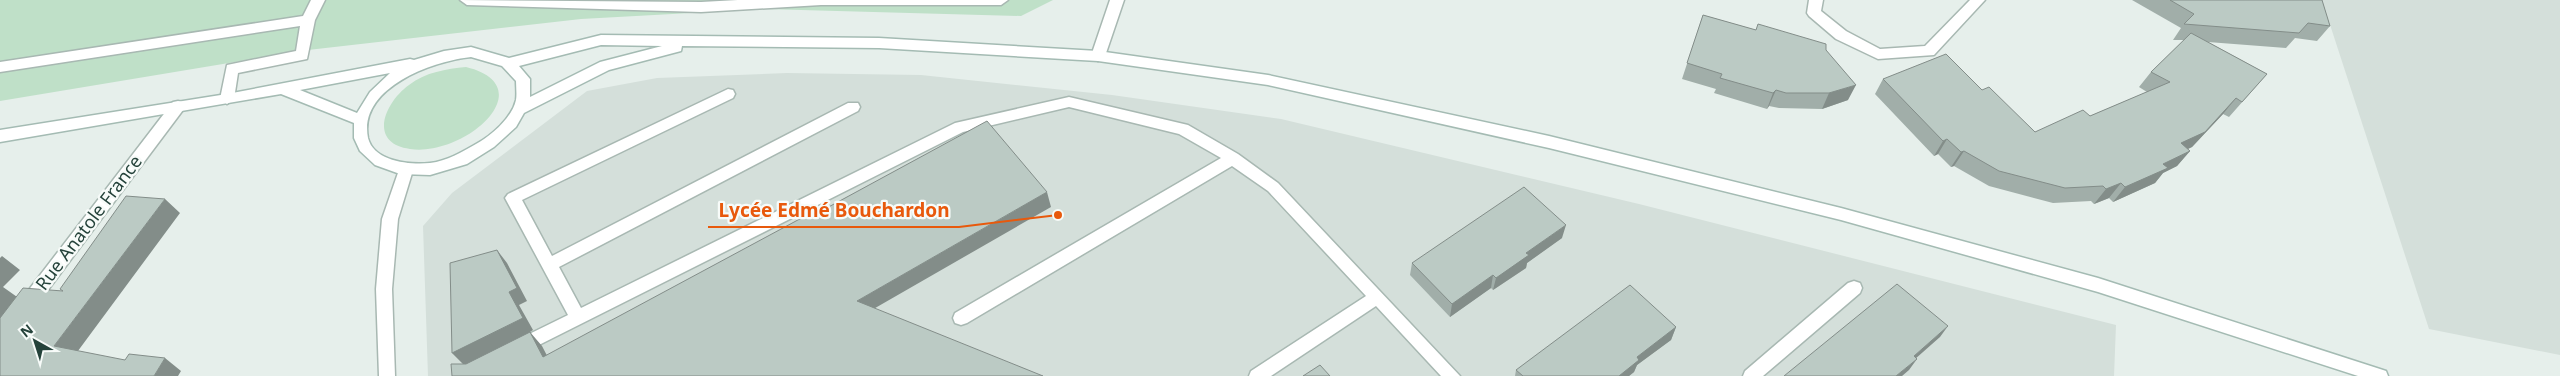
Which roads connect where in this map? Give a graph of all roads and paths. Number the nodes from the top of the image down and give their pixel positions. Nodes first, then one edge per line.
1 (318, 0) edge
2 (467, 0) edge
3 (1001, 0) edge
4 (1117, 0) edge
5 (1816, 0) edge
6 (1978, 0) edge
7 (666, 3) edge
8 (308, 20) junction
9 (692, 42) junction
10 (1098, 56) junction
11 (422, 62) junction
12 (510, 62) junction
13 (0, 67) edge
14 (280, 88) junction
15 (728, 94) dead end
16 (227, 99) junction
17 (178, 106) junction
18 (853, 107) dead end
19 (521, 108) junction
20 (361, 120) junction
21 (0, 136) edge
22 (1233, 158) junction
23 (406, 170) junction
24 (549, 265) junction
25 (1854, 288) dead end
26 (1377, 297) junction
27 (18, 317) edge
28 (578, 318) junction
29 (960, 318) dead end
30 (507, 353) edge
31 (387, 376) edge
32 (1256, 376) edge
33 (1452, 376) edge
34 (1751, 376) edge
35 (2380, 376) edge

1 - 8 street
2 - 7 street
3 - 7 street
4 - 10 street
5 - 6 street
8 - 13 street
8 - 16 street
9 - 10 street
9 - 12 street
9 - 19 street
10 - 35 street
11 - 12 street
11 - 14 street
11 - 20 street
12 - 19 street
14 - 16 street
14 - 20 street
15 - 24 street
16 - 17 street
17 - 21 street
17 - 27 street, Rue Anatole France
18 - 24 street
19 - 23 street
20 - 23 street
22 - 26 street
22 - 28 street
22 - 29 street
23 - 31 street
24 - 28 street
25 - 34 street
26 - 32 street
26 - 33 street
28 - 30 street

